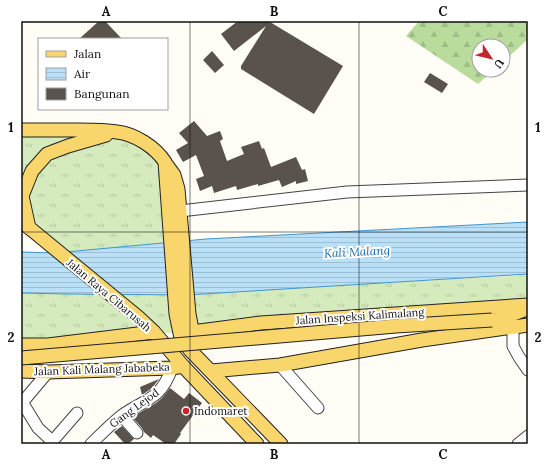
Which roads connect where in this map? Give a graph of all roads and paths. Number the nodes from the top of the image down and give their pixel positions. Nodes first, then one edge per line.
1 (21, 130) edge
2 (118, 132) junction
3 (164, 162) junction
4 (528, 185) edge
5 (180, 211) junction
6 (25, 225) edge
7 (528, 304) edge
8 (528, 308) edge
9 (182, 314) junction
10 (494, 320) junction
11 (528, 324) edge
12 (513, 328) junction
13 (154, 332) junction
14 (192, 332) junction
15 (48, 344) junction
16 (21, 345) edge
17 (21, 358) edge
18 (280, 365) junction
19 (177, 367) junction
20 (207, 367) junction
21 (528, 370) edge
22 (21, 371) edge
23 (48, 372) junction
24 (22, 403) edge
25 (318, 408) dead end
26 (77, 413) dead end
27 (122, 416) junction
28 (137, 433) dead end
29 (528, 436) edge
30 (51, 443) edge
31 (91, 444) edge
32 (257, 444) edge
33 (280, 444) edge
34 (518, 444) edge

1 - 2 main road
2 - 3 main road
2 - 6 main road
3 - 5 main road
3 - 9 main road
4 - 5 street
5 - 9 main road
6 - 13 main road, Jalan Raya Cibarusah
7 - 14 main road, Jalan Inspeksi Kalimalang
8 - 10 main road
9 - 14 main road
9 - 20 main road
10 - 11 main road
10 - 17 main road, bridge
11 - 12 main road
12 - 18 main road
12 - 21 street
13 - 15 main road
13 - 19 main road, Jalan Raya Cibarusah
14 - 20 main road
15 - 16 main road
15 - 23 main road
18 - 20 main road
18 - 25 street
19 - 23 main road, Jalan Kali Malang Jababeka
19 - 27 street, Gang Lejod
19 - 32 main road, Jalan Raya Cibarusah
20 - 33 main road
22 - 23 main road, Jalan Kali Malang Jababeka
23 - 24 street
24 - 30 street
26 - 30 street
27 - 28 street
27 - 31 street, Gang Lejod
29 - 34 street

